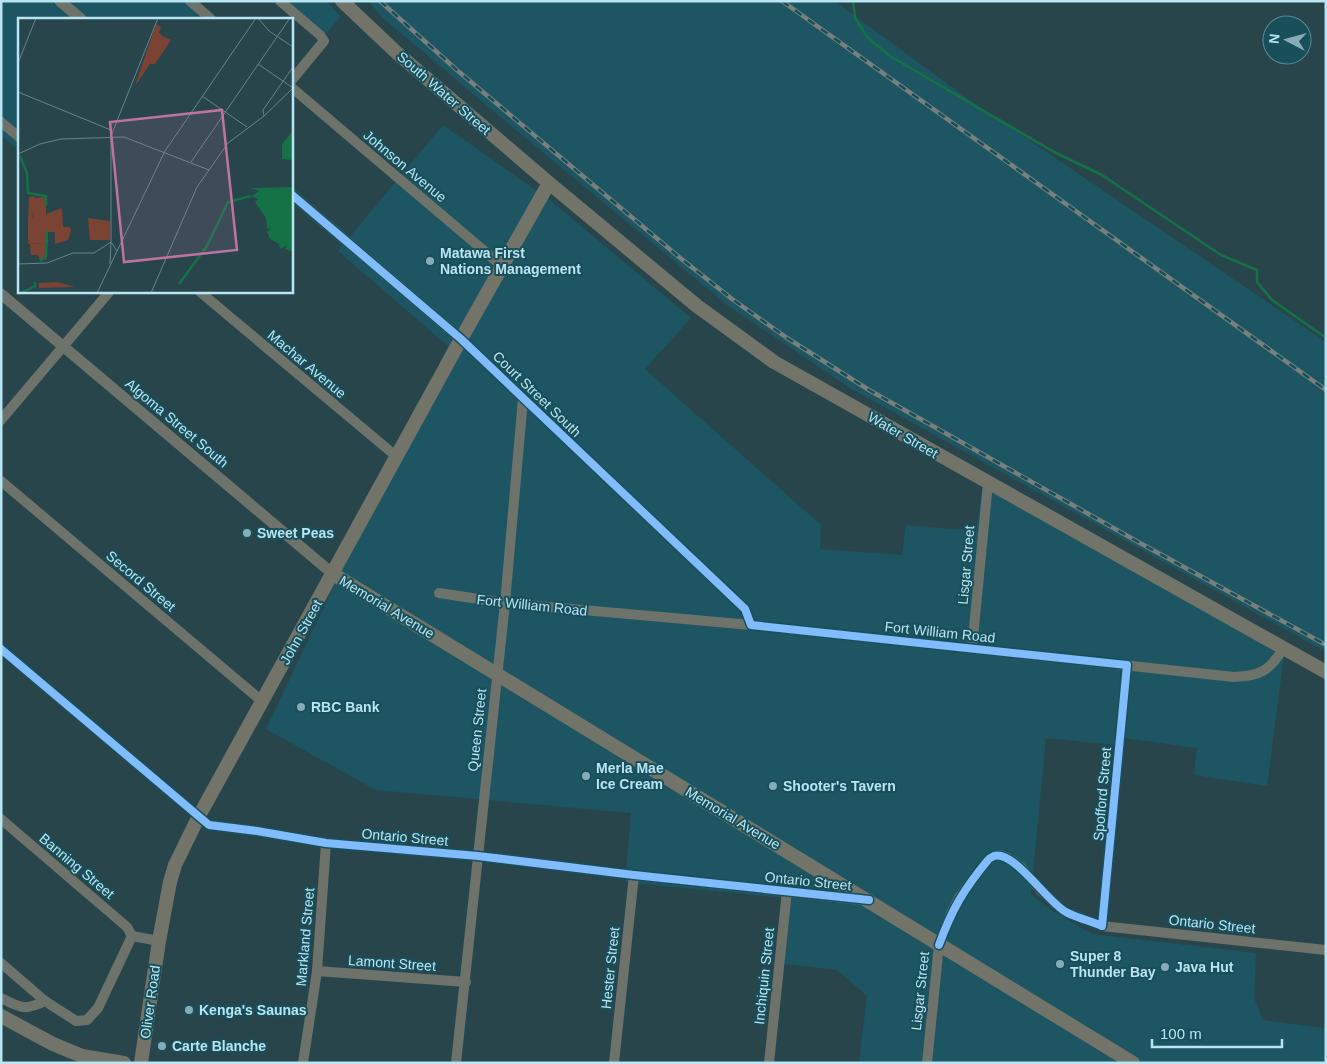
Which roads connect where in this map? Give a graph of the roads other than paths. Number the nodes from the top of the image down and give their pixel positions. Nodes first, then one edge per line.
1 (60, 1) edge
2 (190, 1) edge
3 (280, 1) edge
4 (342, 1) edge
5 (80, 18) edge
6 (209, 18) edge
7 (292, 80) edge
8 (292, 88) edge
9 (1, 122) edge
10 (18, 136) edge
11 (548, 183) junction
12 (292, 195) edge
13 (502, 266) junction
14 (109, 292) edge
15 (200, 292) edge
16 (1, 294) edge
17 (461, 339) junction
18 (63, 347) junction
19 (523, 399) junction
20 (1, 420) edge
21 (397, 457) junction
22 (1, 481) edge
23 (988, 484) junction
24 (333, 574) junction
25 (438, 593) dead end
26 (505, 603) junction
27 (751, 625) junction
28 (972, 648) junction
29 (1, 649) edge
30 (1283, 649) junction
31 (1127, 665) junction
32 (1326, 672) edge
33 (497, 675) junction
34 (263, 702) junction
35 (199, 816) junction
36 (1, 819) edge
37 (326, 843) junction
38 (1000, 855) joint
39 (478, 856) junction
40 (634, 875) junction
41 (787, 891) junction
42 (869, 900) junction
43 (1102, 926) junction
44 (132, 936) junction
45 (159, 940) junction
46 (939, 945) junction
47 (1326, 950) edge
48 (1, 963) edge
49 (317, 971) junction
50 (466, 982) junction
51 (1, 998) edge
52 (45, 1002) junction
53 (1, 1016) edge
54 (80, 1059) edge
55 (124, 1063) edge
56 (142, 1063) edge
57 (304, 1063) edge
58 (456, 1063) edge
59 (614, 1063) edge
60 (769, 1063) edge
61 (927, 1063) edge
62 (1133, 1063) edge

1 - 5 street
2 - 6 street
3 - 7 street
4 - 11 main road, South Water Street
8 - 13 street, Johnson Avenue
9 - 10 street
11 - 13 main road, John Street
11 - 23 main road, Water Street
12 - 17 street, Court Street South
13 - 17 main road, John Street
14 - 18 street
15 - 21 street, Machar Avenue
16 - 18 street, Algoma Street South
17 - 19 street, Court Street South
17 - 21 main road, John Street
18 - 20 street
18 - 24 street, Algoma Street South
19 - 26 street, Queen Street
19 - 27 street, Court Street South
21 - 24 main road, John Street
22 - 34 street, Secord Street
23 - 28 street, Lisgar Street
23 - 30 main road, Water Street
24 - 33 main road, Memorial Avenue
24 - 34 main road, John Street
25 - 26 street, Fort William Road
26 - 27 street, Fort William Road
26 - 33 street, Queen Street
27 - 28 street, Fort William Road
28 - 31 street, Fort William Road
29 - 35 street, Ontario Street
30 - 31 street, Fort William Road
30 - 32 main road
31 - 43 street, Spofford Street
33 - 39 street, Queen Street
33 - 42 main road, Memorial Avenue
34 - 35 main road, John Street
35 - 37 street, Ontario Street
35 - 45 main road, John Street
36 - 44 street, Banning Street
37 - 39 street, Ontario Street
37 - 49 street, Markland Street
38 - 43 street, Ontario Street
38 - 46 street, Lisgar Street
39 - 40 street, Ontario Street
39 - 50 street, Queen Street
40 - 41 street, Ontario Street
40 - 59 street, Hester Street
41 - 42 street, Ontario Street
41 - 60 street, Inchiquin Street
42 - 46 main road, Memorial Avenue
43 - 47 street, Ontario Street
44 - 45 street
44 - 52 street
45 - 56 main road, Oliver Road
46 - 61 street, Lisgar Street
46 - 62 main road, Memorial Avenue
48 - 52 street
49 - 50 street, Lamont Street
49 - 57 street, Markland Street
50 - 58 street, Queen Street
51 - 52 street
53 - 54 main road
54 - 55 main road

